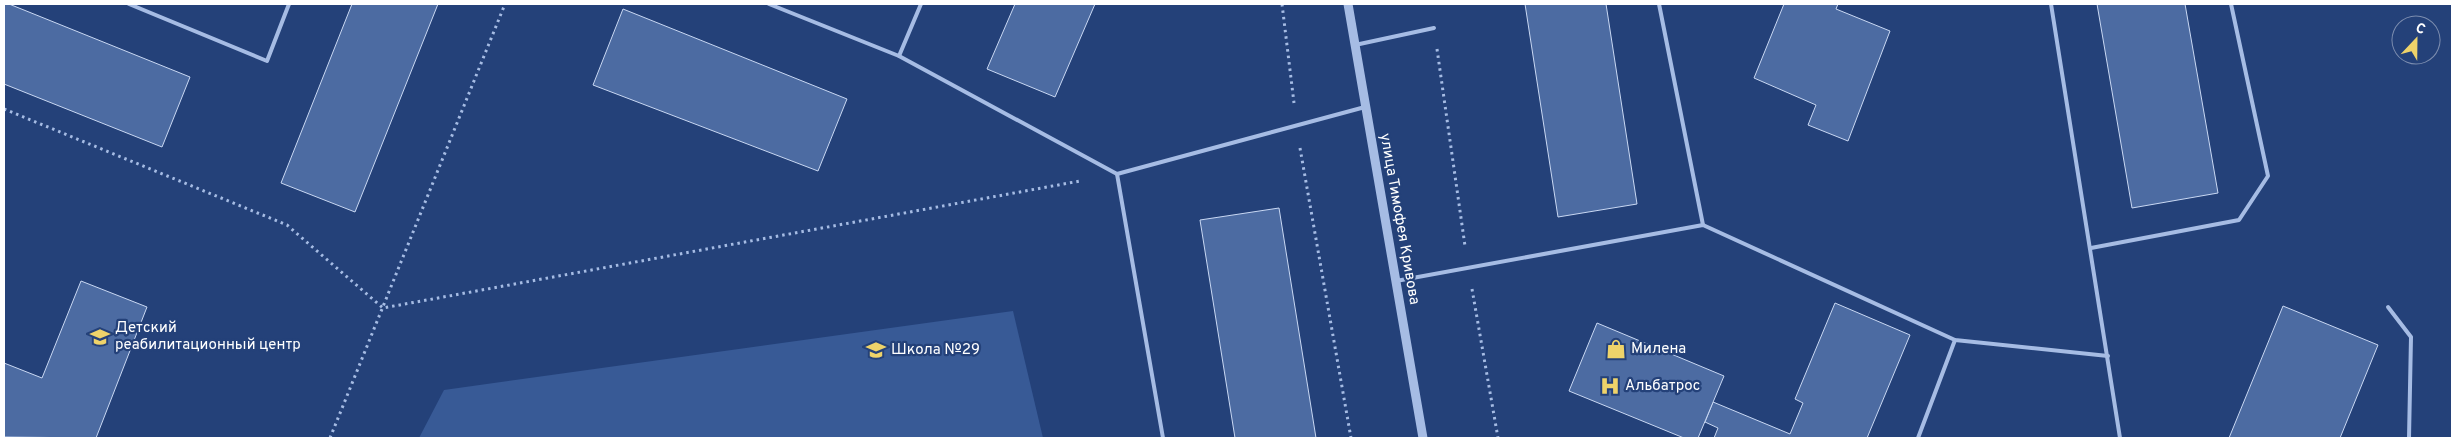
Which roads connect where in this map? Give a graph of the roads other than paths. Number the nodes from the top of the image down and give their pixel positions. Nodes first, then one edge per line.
1 (129, 4) edge
2 (289, 4) edge
3 (769, 4) edge
4 (921, 4) edge
5 (1348, 4) edge
6 (1659, 4) edge
7 (2051, 4) edge
8 (2231, 4) edge
9 (1434, 28) road end
10 (1356, 44) junction
11 (899, 56) junction
12 (1366, 107) junction
13 (1118, 174) junction
14 (1703, 225) junction
15 (2091, 248) junction
16 (1396, 281) junction
17 (2388, 307) dead end
18 (1954, 340) junction
19 (2108, 356) junction
20 (1163, 438) edge
21 (1423, 438) edge
22 (1918, 438) edge
23 (2120, 438) edge
24 (2409, 438) edge

1 - 2 lane
3 - 11 lane
4 - 11 lane
5 - 10 street, улица Тимофея Кривова
6 - 14 lane
7 - 15 lane
8 - 15 lane
9 - 10 lane
10 - 12 street, улица Тимофея Кривова
11 - 13 lane
12 - 13 lane
12 - 16 street, улица Тимофея Кривова
13 - 20 lane
14 - 16 lane
14 - 18 lane
15 - 19 lane
16 - 21 street, улица Тимофея Кривова
17 - 24 lane
18 - 19 lane
18 - 22 lane
19 - 23 lane

